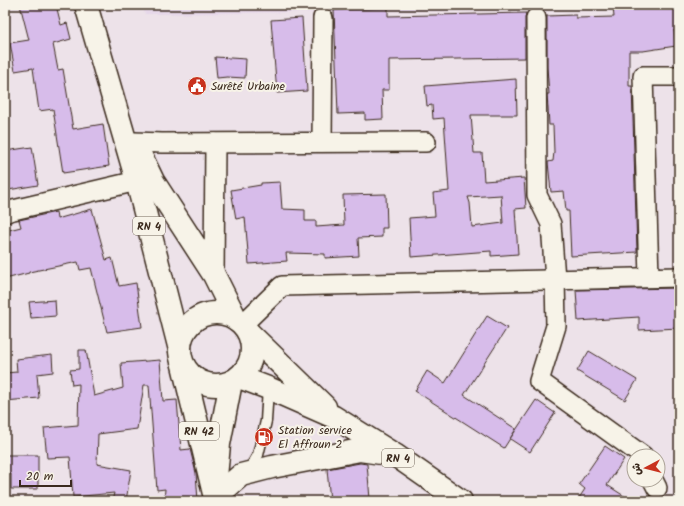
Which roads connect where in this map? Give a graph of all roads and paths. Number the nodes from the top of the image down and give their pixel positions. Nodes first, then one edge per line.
1 (86, 5) edge
2 (323, 18) dead end
3 (536, 18) dead end
4 (679, 76) edge
5 (115, 103) junction
6 (134, 142) junction
7 (322, 142) junction
8 (426, 142) dead end
9 (216, 143) junction
10 (137, 181) junction
11 (5, 212) edge
12 (214, 275) junction
13 (649, 277) junction
14 (679, 277) edge
15 (555, 279) junction
16 (242, 325) junction
17 (181, 357) junction
18 (235, 380) junction
19 (268, 388) junction
20 (334, 417) junction
21 (631, 448) edge
22 (395, 455) junction
23 (248, 473) junction
24 (215, 500) edge
25 (461, 501) edge

1 - 5 main road, RN 4
2 - 7 street
3 - 15 street
4 - 13 street
5 - 6 main road, RN 4
5 - 10 main road, RN 4
6 - 9 street
6 - 12 main road, RN 4
7 - 8 street
7 - 9 street
9 - 12 street
10 - 11 street
10 - 17 main road, RN 4
12 - 16 main road, RN 4
13 - 14 street
13 - 15 street
15 - 16 street
15 - 21 street
16 - 17 main road
16 - 18 main road
16 - 20 main road, RN 4
17 - 18 main road
17 - 24 main road, RN 42
18 - 19 main road, RN 4
18 - 24 main road, RN 42
19 - 20 main road, RN 4
19 - 23 lane
20 - 22 main road, RN 4
22 - 23 main road
22 - 25 main road, RN 4
23 - 24 main road

